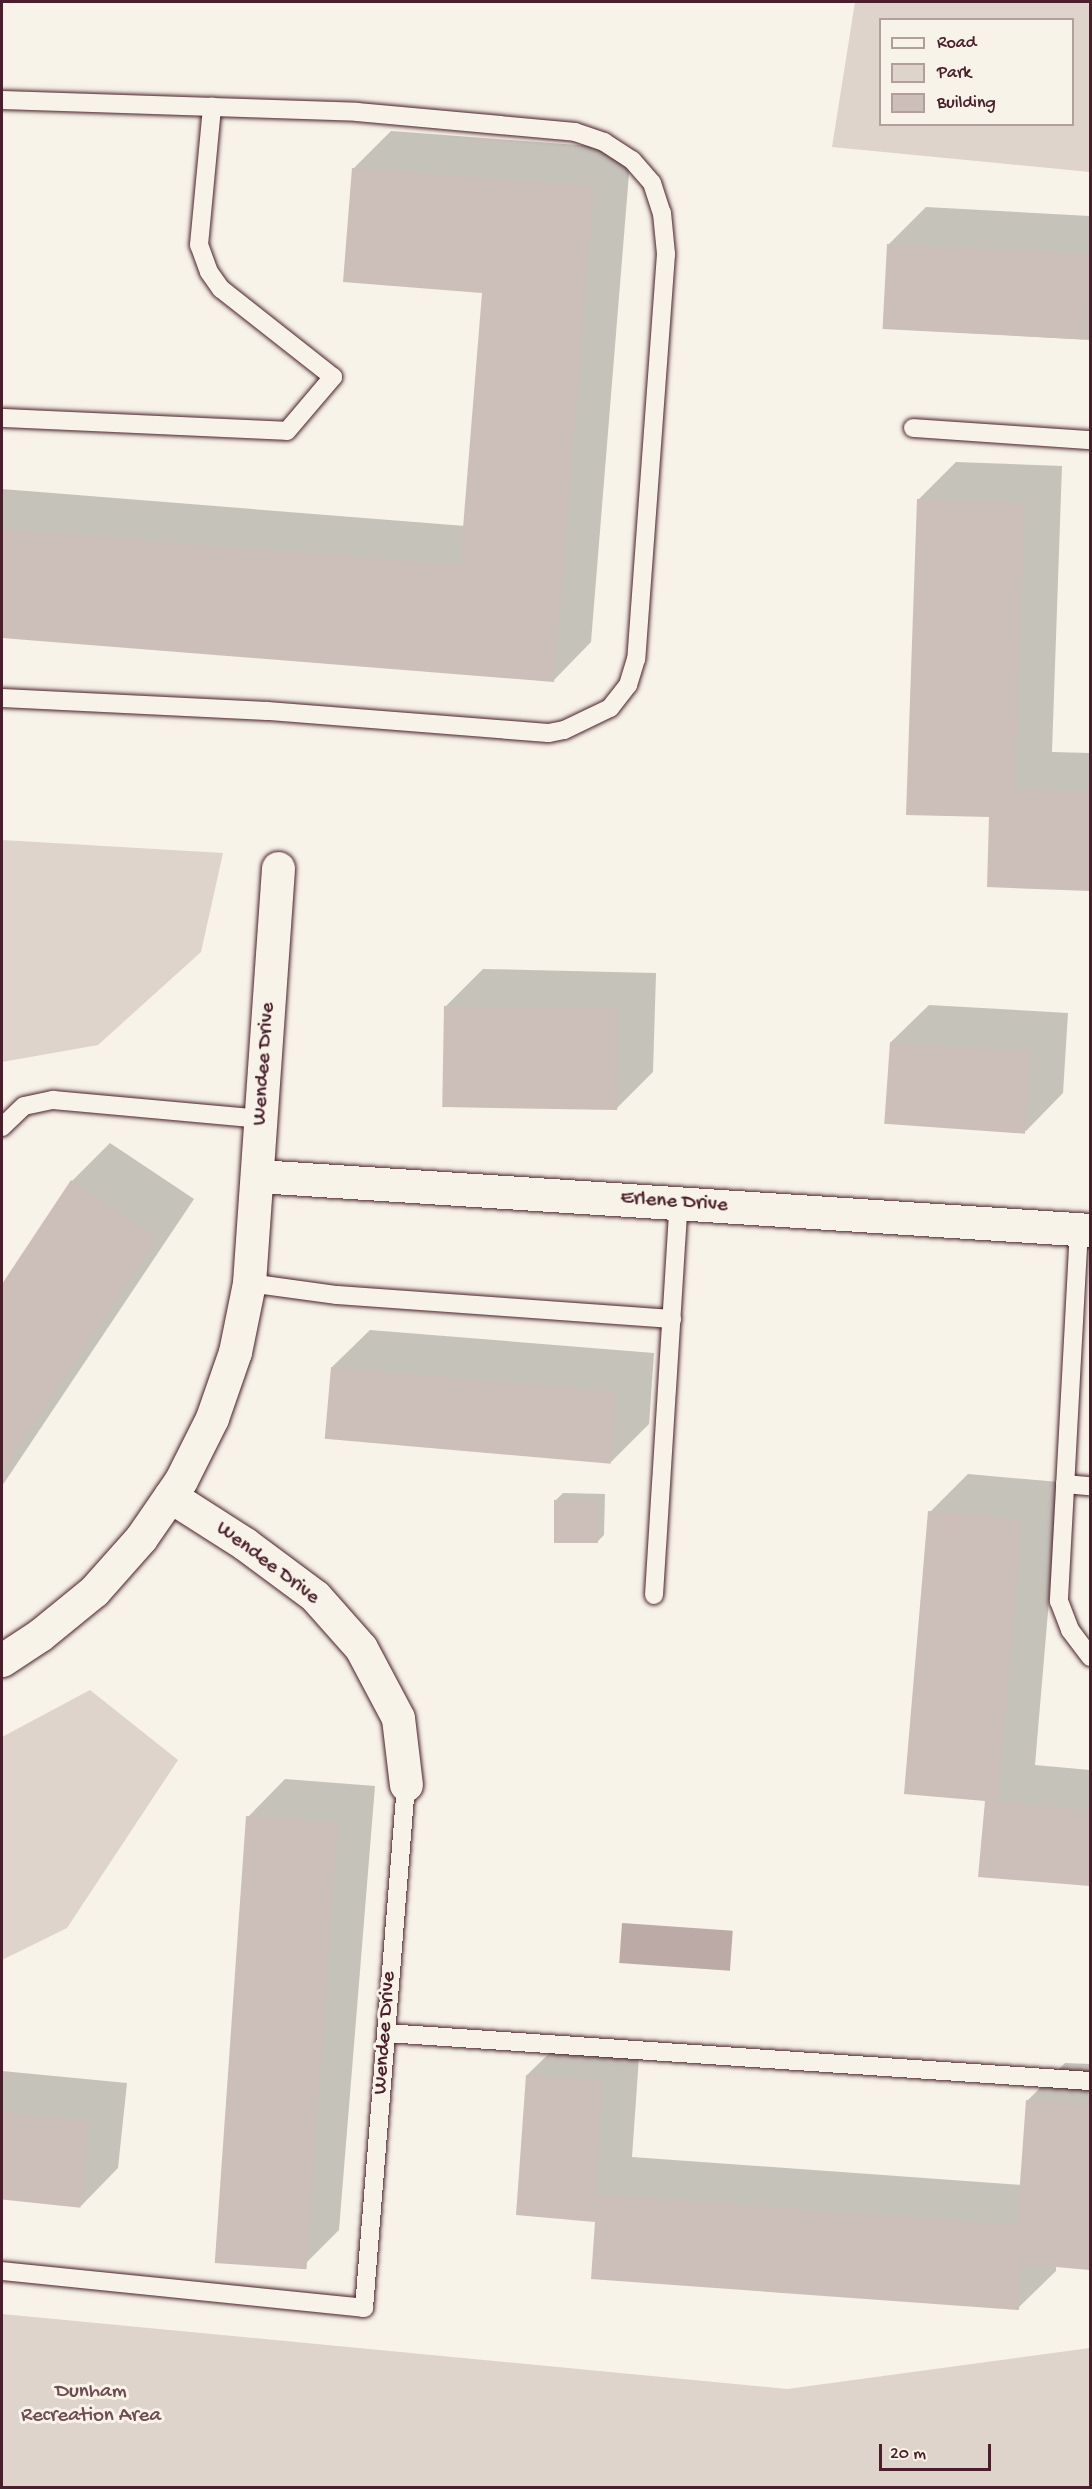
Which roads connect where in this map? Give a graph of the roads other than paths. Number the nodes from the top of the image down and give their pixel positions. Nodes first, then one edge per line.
1 (2, 100) edge
2 (212, 107) junction
3 (2, 418) edge
4 (913, 428) dead end
5 (1090, 440) edge
6 (2, 698) edge
7 (278, 868) dead end
8 (262, 1119) junction
9 (2, 1127) edge
10 (258, 1176) junction
11 (679, 1203) junction
12 (1085, 1229) edge
13 (249, 1283) junction
14 (672, 1319) junction
15 (1065, 1484) junction
16 (1090, 1486) edge
17 (170, 1496) junction
18 (654, 1595) dead end
19 (1090, 1657) edge
20 (2, 1660) edge
21 (406, 1785) joint
22 (386, 2033) junction
23 (1090, 2081) edge
24 (2, 2271) edge

1 - 2 lane
2 - 3 lane
2 - 6 lane
4 - 5 lane
7 - 8 street, Wendee Drive
8 - 9 lane
8 - 10 street, Wendee Drive
10 - 11 street, Erlene Drive
10 - 13 street, Wendee Drive
11 - 12 street, Erlene Drive
11 - 14 lane
12 - 15 lane
13 - 14 lane
13 - 17 street, Wendee Drive
14 - 18 lane
15 - 16 lane
15 - 19 lane
17 - 20 street, Wendee Drive
17 - 21 street, Wendee Drive
21 - 22 lane, Wendee Drive
22 - 23 lane
22 - 24 lane, Wendee Drive

